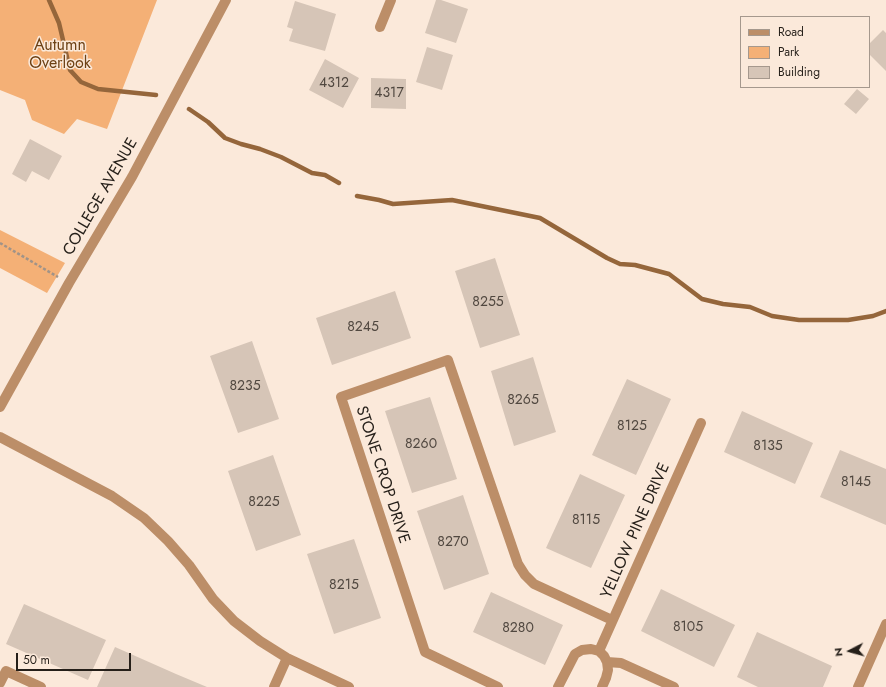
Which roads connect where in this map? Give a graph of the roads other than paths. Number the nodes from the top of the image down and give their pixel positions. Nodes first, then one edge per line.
1 (226, 0) edge
2 (391, 0) edge
3 (380, 27) dead end
4 (0, 407) edge
5 (700, 423) dead end
6 (0, 437) edge
7 (612, 620) junction
8 (886, 624) edge
9 (599, 651) junction
10 (287, 658) junction
11 (607, 662) junction
12 (0, 683) edge
13 (41, 687) edge
14 (274, 687) edge
15 (349, 687) edge
16 (498, 687) edge
17 (558, 687) edge
18 (602, 687) edge
19 (674, 687) edge
20 (858, 687) edge

1 - 4 street, COLLEGE AVENUE
2 - 3 street
5 - 7 street, YELLOW PINE DRIVE
6 - 10 street
7 - 9 street, YELLOW PINE DRIVE
7 - 16 street, STONE CROP DRIVE
8 - 20 street
9 - 11 street
9 - 17 street
10 - 14 street
10 - 15 street
11 - 18 street
11 - 19 street
12 - 13 street

